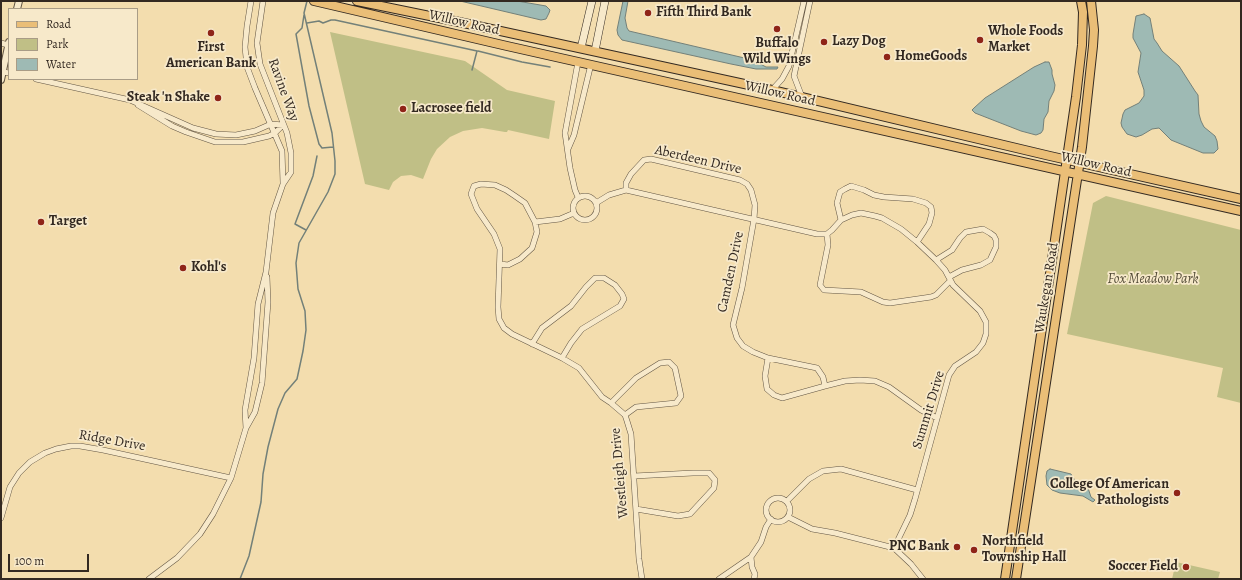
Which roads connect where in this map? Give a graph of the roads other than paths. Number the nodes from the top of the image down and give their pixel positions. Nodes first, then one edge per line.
1 (251, 1) edge
2 (263, 1) edge
3 (314, 1) edge
4 (357, 1) edge
5 (592, 1) edge
6 (605, 1) edge
7 (804, 1) edge
8 (810, 1) edge
9 (1081, 1) edge
10 (1091, 1) edge
11 (581, 48) junction
12 (595, 51) junction
13 (8, 53) edge
14 (578, 62) junction
15 (591, 64) junction
16 (6, 72) edge
17 (1, 80) edge
18 (40, 80) edge
19 (772, 90) junction
20 (802, 97) junction
21 (130, 100) junction
22 (271, 124) junction
23 (283, 125) junction
24 (275, 133) junction
25 (568, 149) junction
26 (1066, 159) junction
27 (1080, 162) junction
28 (1064, 171) junction
29 (1078, 174) junction
30 (283, 184) junction
31 (626, 190) junction
32 (578, 197) junction
33 (1241, 199) edge
34 (596, 204) junction
35 (1241, 211) edge
36 (574, 213) junction
37 (754, 220) junction
38 (841, 220) junction
39 (536, 222) junction
40 (826, 234) junction
41 (917, 242) junction
42 (936, 260) junction
43 (500, 264) junction
44 (266, 272) junction
45 (950, 279) junction
46 (532, 344) junction
47 (562, 358) junction
48 (768, 358) junction
49 (825, 386) junction
50 (611, 403) junction
51 (625, 415) junction
52 (937, 418) junction
53 (246, 428) junction
54 (634, 476) junction
55 (231, 478) junction
56 (917, 490) junction
57 (787, 501) junction
58 (636, 509) junction
59 (788, 517) junction
60 (1, 518) edge
61 (771, 519) junction
62 (894, 548) junction
63 (751, 557) junction
64 (149, 579) edge
65 (642, 579) edge
66 (719, 579) edge
67 (754, 579) edge
68 (923, 579) edge
69 (1005, 579) edge
70 (1016, 579) edge

1 - 22 street, Ravine Way
2 - 23 street, Ravine Way
3 - 14 main road, Willow Road
4 - 11 main road, Willow Road
5 - 11 main road
6 - 12 main road
7 - 19 street
8 - 20 street
9 - 26 main road, Waukegan Road
10 - 27 main road, Waukegan Road
11 - 12 main road, Willow Road
11 - 14 main road
12 - 15 main road
12 - 19 main road, Willow Road
13 - 16 street
14 - 15 main road, Willow Road
14 - 25 street
15 - 25 street
15 - 28 main road, Willow Road
16 - 17 street
18 - 21 street
19 - 20 main road, Willow Road
20 - 26 main road, Willow Road
21 - 22 street
21 - 24 street
22 - 23 street
22 - 24 street, Ravine Way
23 - 24 street
23 - 30 street, Ravine Way
24 - 30 street, Ravine Way
25 - 32 street
26 - 27 main road, Willow Road
26 - 28 main road, Waukegan Road
27 - 29 main road, Waukegan Road
27 - 33 main road, Willow Road
28 - 29 main road, Willow Road
28 - 69 main road, Waukegan Road
29 - 35 main road, Willow Road
29 - 70 main road, Waukegan Road
30 - 44 street, Ravine Way
31 - 34 street
31 - 37 street
31 - 37 street, Aberdeen Drive
32 - 34 street
32 - 36 street
34 - 36 street
36 - 39 street
37 - 40 street
37 - 48 street, Camden Drive
38 - 40 street, Summit Drive
38 - 41 street, Summit Drive
38 - 41 street
39 - 43 street
39 - 43 street, Westleigh Drive
40 - 45 street
41 - 42 street, Summit Drive
42 - 45 street, Summit Drive
42 - 45 street
43 - 46 street, Westleigh Drive
44 - 53 street, Ravine Way
44 - 53 street, Ravine Way
45 - 52 street, Summit Drive
46 - 47 street, Westleigh Drive
46 - 47 street
47 - 50 street, Westleigh Drive
48 - 49 street, Camden Drive
48 - 49 street
49 - 52 street
50 - 51 street, Westleigh Drive
50 - 51 street
51 - 54 street, Westleigh Drive
52 - 56 street, Summit Drive
53 - 55 street, Ravine Way
54 - 58 street, Westleigh Drive
54 - 58 street
55 - 60 street, Ridge Drive
55 - 64 street, Ravine Way
56 - 57 street
56 - 62 street, Summit Drive
57 - 59 street
57 - 61 street
58 - 65 street, Westleigh Drive
59 - 61 street
59 - 62 street
61 - 63 street
62 - 68 street
63 - 66 street
63 - 67 street

